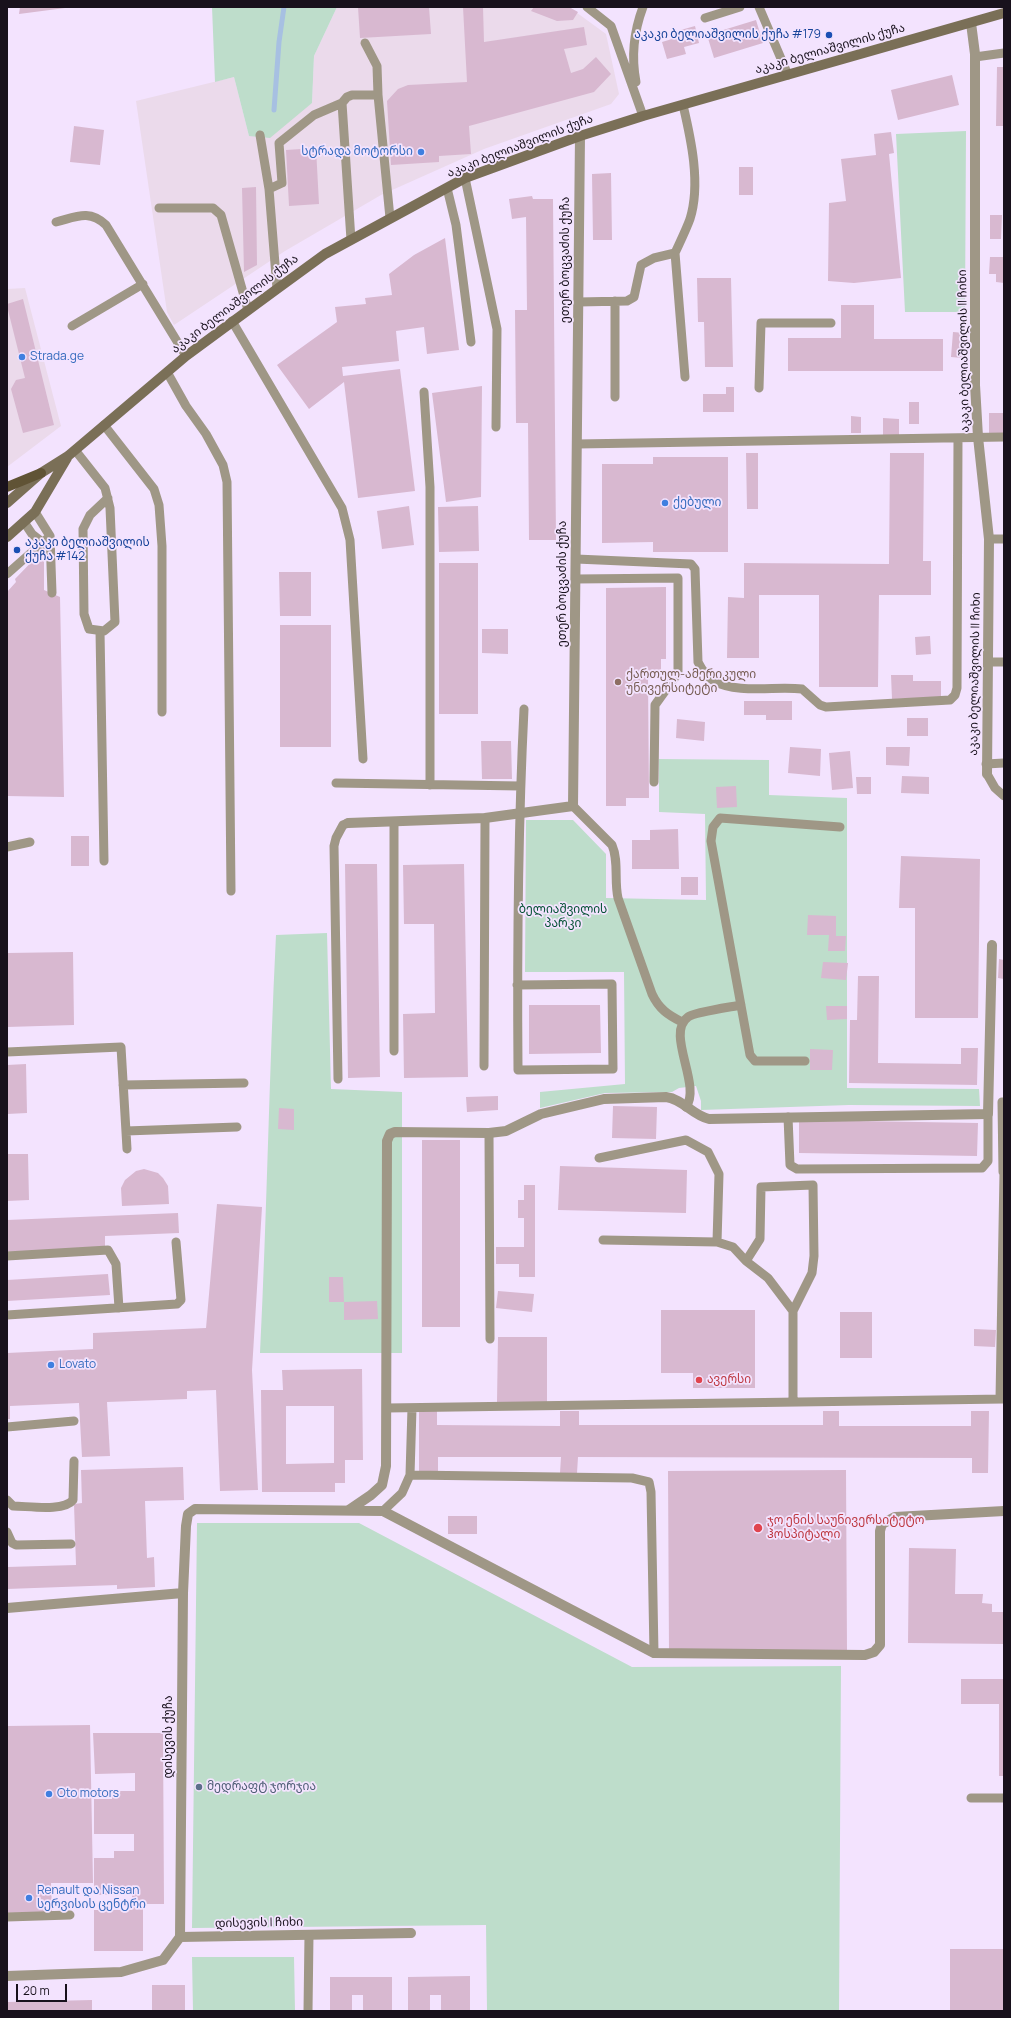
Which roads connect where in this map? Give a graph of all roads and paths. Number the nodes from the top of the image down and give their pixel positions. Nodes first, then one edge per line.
1 (587, 7) edge
2 (643, 7) edge
3 (740, 7) edge
4 (759, 7) edge
5 (1004, 13) edge
6 (705, 18) dead end
7 (971, 23) junction
8 (365, 44) dead end
9 (1004, 53) edge
10 (975, 57) junction
11 (788, 75) junction
12 (378, 95) junction
13 (342, 103) junction
14 (683, 105) junction
15 (643, 116) junction
16 (260, 135) dead end
17 (580, 136) junction
18 (466, 178) junction
19 (447, 188) junction
20 (269, 189) junction
21 (159, 208) dead end
22 (390, 218) junction
23 (56, 222) dead end
24 (351, 240) junction
25 (675, 253) junction
26 (143, 284) junction
27 (277, 289) junction
28 (615, 301) junction
29 (578, 302) junction
30 (248, 310) junction
31 (232, 321) junction
32 (831, 323) dead end
33 (72, 326) dead end
34 (471, 342) dead end
35 (186, 356) junction
36 (167, 372) junction
37 (685, 377) dead end
38 (759, 388) dead end
39 (424, 392) dead end
40 (615, 397) dead end
41 (104, 425) junction
42 (496, 427) dead end
43 (978, 437) junction
44 (1004, 437) edge
45 (958, 438) junction
46 (577, 444) junction
47 (71, 453) junction
48 (41, 473) junction
49 (7, 487) edge
50 (108, 498) junction
51 (7, 503) edge
52 (35, 512) junction
53 (24, 522) junction
54 (50, 536) junction
55 (7, 537) edge
56 (989, 539) junction
57 (1004, 540) edge
58 (41, 543) junction
59 (50, 548) junction
60 (576, 559) junction
61 (7, 574) edge
62 (576, 579) junction
63 (52, 593) dead end
64 (100, 632) junction
65 (989, 662) junction
66 (1004, 662) edge
67 (524, 709) dead end
68 (162, 712) dead end
69 (364, 759) dead end
70 (1004, 763) edge
71 (987, 769) junction
72 (654, 782) dead end
73 (336, 783) dead end
74 (430, 785) junction
75 (520, 786) junction
76 (1004, 796) edge
77 (573, 806) junction
78 (519, 812) junction
79 (485, 818) junction
80 (348, 823) joint
81 (394, 823) junction
82 (840, 826) dead end
83 (30, 842) dead end
84 (7, 847) edge
85 (104, 861) dead end
86 (231, 891) dead end
87 (992, 945) dead end
88 (517, 985) junction
89 (741, 1004) junction
90 (682, 1022) junction
91 (394, 1051) dead end
92 (7, 1052) edge
93 (805, 1061) dead end
94 (484, 1066) dead end
95 (338, 1079) dead end
96 (244, 1083) dead end
97 (123, 1085) junction
98 (1004, 1102) edge
99 (686, 1107) junction
100 (988, 1114) junction
101 (788, 1117) junction
102 (237, 1127) dead end
103 (126, 1131) junction
104 (489, 1133) junction
105 (127, 1149) dead end
106 (599, 1158) dead end
107 (1003, 1172) edge
108 (603, 1240) dead end
109 (176, 1242) dead end
110 (717, 1242) junction
111 (7, 1256) edge
112 (746, 1261) junction
113 (119, 1308) junction
114 (793, 1311) junction
115 (7, 1314) edge
116 (1003, 1318) edge
117 (490, 1340) dead end
118 (1002, 1399) edge
119 (793, 1401) junction
120 (387, 1408) junction
121 (412, 1408) junction
122 (74, 1421) dead end
123 (7, 1427) edge
124 (74, 1460) dead end
125 (410, 1475) junction
126 (7, 1500) edge
127 (349, 1510) junction
128 (1004, 1510) edge
129 (384, 1511) junction
130 (7, 1532) edge
131 (71, 1544) dead end
132 (183, 1593) junction
133 (7, 1608) edge
134 (654, 1653) junction
135 (971, 1798) dead end
136 (1004, 1798) edge
137 (70, 1915) dead end
138 (7, 1917) edge
139 (411, 1933) dead end
140 (309, 1935) junction
141 (180, 1937) junction
142 (7, 1976) edge
143 (308, 2011) edge

1 - 15 lane
2 - 15 lane
3 - 6 lane
4 - 11 lane
5 - 7 main road, აკაკი ბელიაშვილის ქუჩა
7 - 10 street, აკაკი ბელიაშვილის II ჩიხი
7 - 11 main road, აკაკი ბელიაშვილის ქუჩა
8 - 12 lane
9 - 10 lane
10 - 43 street, აკაკი ბელიაშვილის II ჩიხი
11 - 14 main road, აკაკი ბელიაშვილის ქუჩა
12 - 13 lane
12 - 22 lane
13 - 20 lane
13 - 24 lane
14 - 15 main road, აკაკი ბელიაშვილის ქუჩა
14 - 25 lane
15 - 17 main road, აკაკი ბელიაშვილის ქუჩა
16 - 20 lane
17 - 18 main road, აკაკი ბელიაშვილის ქუჩა
17 - 29 street, ეთერ ბოცვაძის ქუჩა
18 - 19 main road, აკაკი ბელიაშვილის ქუჩა
18 - 42 lane
19 - 22 main road, აკაკი ბელიაშვილის ქუჩა
19 - 34 lane
20 - 27 lane
21 - 30 lane
22 - 24 main road, აკაკი ბელიაშვილის ქუჩა
23 - 26 lane
24 - 27 main road, აკაკი ბელიაშვილის ქუჩა
25 - 28 lane
25 - 37 lane
26 - 33 lane
26 - 35 lane
27 - 30 main road, აკაკი ბელიაშვილის ქუჩა
28 - 29 lane
28 - 40 lane
29 - 46 street, ეთერ ბოცვაძის ქუჩა
30 - 31 main road, აკაკი ბელიაშვილის ქუჩა
31 - 35 main road, აკაკი ბელიაშვილის ქუჩა
31 - 69 lane
32 - 38 lane
35 - 36 main road, აკაკი ბელიაშვილის ქუჩა
36 - 41 main road, აკაკი ბელიაშვილის ქუჩა
36 - 86 lane
39 - 74 lane
41 - 47 main road, აკაკი ბელიაშვილის ქუჩა
41 - 68 lane
43 - 44 lane
43 - 45 lane
43 - 56 street, აკაკი ბელიაშვილის II ჩიხი
45 - 46 lane
45 - 60 lane
46 - 60 street, ეთერ ბოცვაძის ქუჩა
47 - 48 main road, აკაკი ბელიაშვილის ქუჩა
47 - 50 lane
47 - 52 main road, აკაკი ბელიაშვილის ქუჩა
48 - 49 main road
48 - 51 main road, აკაკი ბელიაშვილის ქუჩა
50 - 64 lane
50 - 64 lane
52 - 53 main road, აკაკი ბელიაშვილის ქუჩა
52 - 54 lane
53 - 55 main road, აკაკი ბელიაშვილის ქუჩა
53 - 58 lane
54 - 58 lane
54 - 59 lane
56 - 57 lane
56 - 65 street, აკაკი ბელიაშვილის II ჩიხი
58 - 59 lane
58 - 61 lane
59 - 63 lane
60 - 62 street, ეთერ ბოცვაძის ქუჩა
62 - 72 lane
62 - 77 street, ეთერ ბოცვაძის ქუჩა
64 - 85 lane
65 - 66 lane
65 - 71 street, აკაკი ბელიაშვილის II ჩიხი
67 - 75 lane
70 - 71 lane
71 - 76 lane
73 - 74 lane
74 - 75 lane
75 - 78 lane
77 - 78 street
77 - 90 lane
78 - 79 street
78 - 88 lane
79 - 81 street
79 - 94 lane
80 - 81 street
80 - 95 lane
81 - 91 lane
82 - 89 lane
83 - 84 lane
87 - 100 street
88 - 88 lane
89 - 90 lane
89 - 93 lane
90 - 99 lane
92 - 97 lane
96 - 97 lane
97 - 103 lane
98 - 107 lane
99 - 101 street
99 - 104 street
100 - 101 street
100 - 101 lane
102 - 103 lane
103 - 105 lane
104 - 117 lane
104 - 120 street
106 - 110 lane
107 - 116 lane
108 - 110 lane
109 - 113 lane
110 - 112 lane
111 - 113 lane
112 - 114 lane
112 - 114 lane
113 - 115 lane
114 - 119 lane
116 - 118 lane
118 - 119 lane
119 - 121 lane
120 - 121 lane
120 - 127 street
121 - 125 lane
122 - 123 lane
124 - 126 lane
125 - 129 lane
125 - 134 lane
127 - 129 street, დისევის ქუჩა
127 - 132 street, დისევის ქუჩა
128 - 134 street
129 - 134 street
130 - 131 lane
132 - 133 street
132 - 141 street, დისევის ქუჩა
135 - 136 lane
137 - 138 lane
139 - 140 street
140 - 141 street, დისევის I ჩიხი
140 - 143 lane, დისევის I ჩიხი
141 - 142 street

